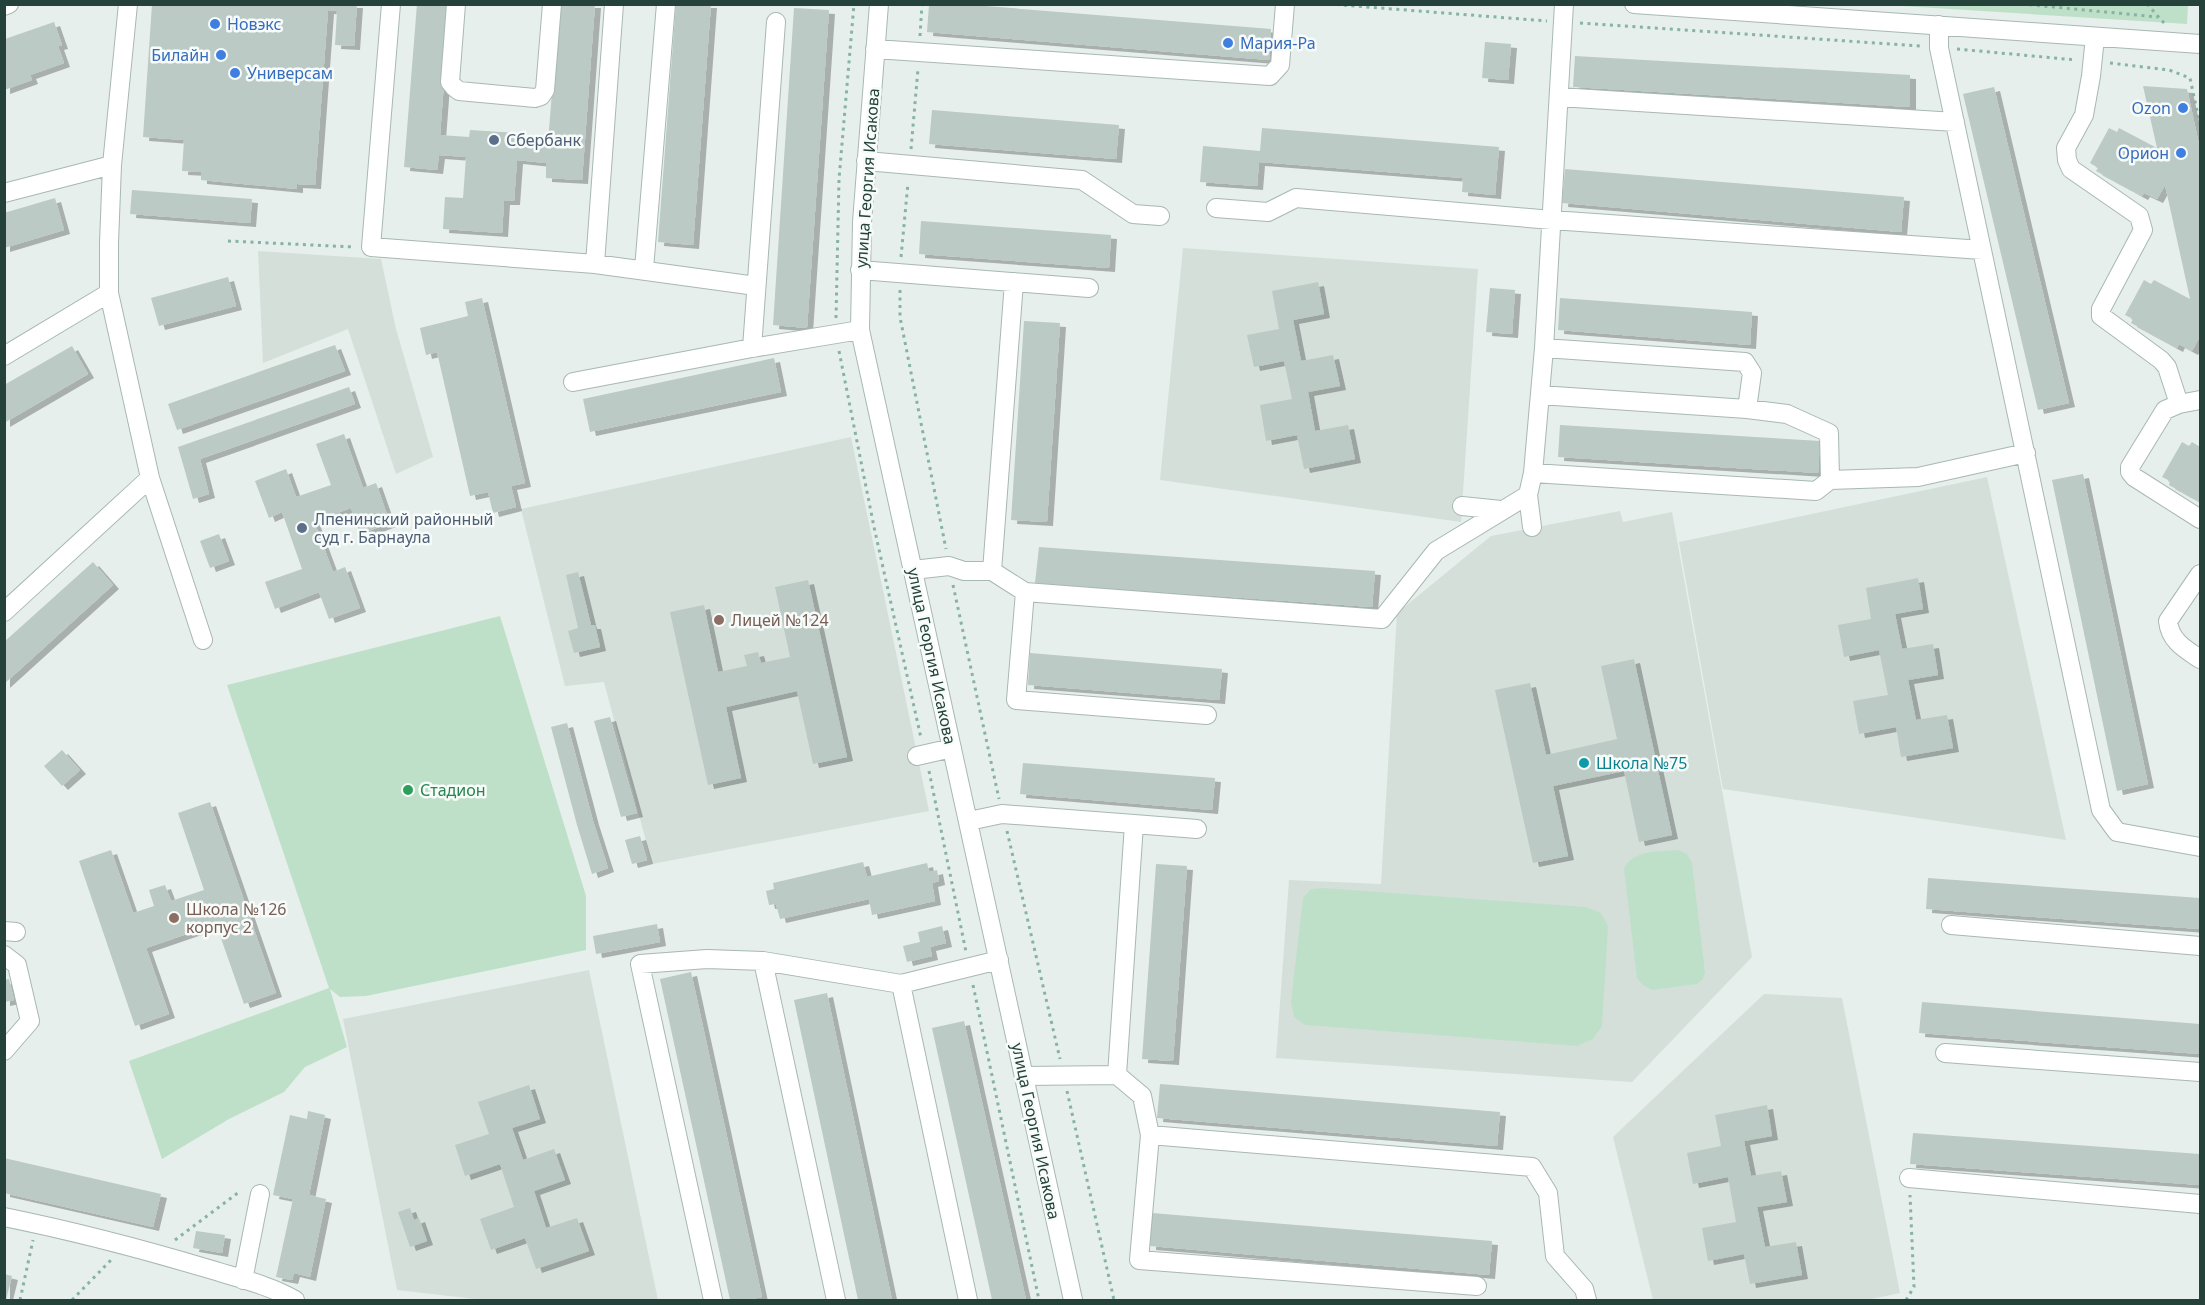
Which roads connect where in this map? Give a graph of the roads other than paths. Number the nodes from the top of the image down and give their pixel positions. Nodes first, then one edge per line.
1 (9, 4) edge
2 (128, 4) edge
3 (391, 4) edge
4 (456, 4) edge
5 (552, 4) edge
6 (614, 4) edge
7 (666, 4) edge
8 (879, 4) edge
9 (1286, 4) edge
10 (1634, 4) edge
11 (4, 6) edge
12 (1563, 13) edge
13 (776, 22) dead end
14 (1939, 25) junction
15 (2095, 37) junction
16 (2200, 44) edge
17 (875, 49) junction
18 (1559, 97) junction
19 (1956, 122) junction
20 (866, 160) junction
21 (112, 165) junction
22 (4, 193) edge
23 (1216, 208) dead end
24 (1160, 216) dead end
25 (1552, 220) junction
26 (1982, 250) junction
27 (595, 264) junction
28 (644, 269) junction
29 (860, 270) junction
30 (1014, 282) junction
31 (756, 286) junction
32 (1089, 288) dead end
33 (109, 294) junction
34 (860, 330) junction
35 (753, 348) junction
36 (1544, 348) junction
37 (4, 356) edge
38 (573, 382) dead end
39 (1540, 395) junction
40 (2200, 400) edge
41 (2179, 404) junction
42 (1747, 409) junction
43 (2026, 453) junction
44 (1533, 474) junction
45 (150, 478) junction
46 (1830, 480) junction
47 (1528, 495) junction
48 (1462, 506) dead end
49 (1501, 510) junction
50 (2200, 519) edge
51 (1532, 527) dead end
52 (913, 570) junction
53 (992, 571) junction
54 (2200, 574) edge
55 (1025, 592) junction
56 (4, 612) edge
57 (203, 640) dead end
58 (2200, 659) edge
59 (1206, 715) dead end
60 (952, 748) junction
61 (918, 756) dead end
62 (969, 821) junction
63 (1134, 824) junction
64 (1197, 829) dead end
65 (2200, 847) edge
66 (1951, 925) dead end
67 (2200, 946) edge
68 (4, 955) edge
69 (999, 960) junction
70 (763, 961) junction
71 (901, 984) junction
72 (4, 1051) edge
73 (1944, 1053) dead end
74 (2200, 1072) edge
75 (1117, 1075) junction
76 (1024, 1076) junction
77 (1149, 1135) junction
78 (1909, 1178) road end
79 (260, 1194) dead end
80 (2200, 1204) edge
81 (4, 1217) edge
82 (243, 1280) junction
83 (1477, 1286) dead end
84 (295, 1300) edge
85 (713, 1300) edge
86 (836, 1300) edge
87 (968, 1300) edge
88 (1073, 1300) edge
89 (1587, 1300) edge

1 - 11 street
2 - 21 street
3 - 27 street
4 - 5 street
6 - 27 street
7 - 28 street
8 - 17 street, улица Георгия Исакова
9 - 17 street
10 - 14 street
12 - 18 street
13 - 31 street
14 - 15 street
14 - 19 street
15 - 16 street
15 - 41 street
17 - 20 street, улица Георгия Исакова
18 - 19 street
18 - 25 street
19 - 26 street
20 - 24 street
20 - 29 street, улица Георгия Исакова
21 - 22 street
21 - 33 street
23 - 25 street
25 - 26 street
25 - 36 street
26 - 43 street
27 - 28 street
28 - 31 street
29 - 30 street
29 - 34 street, улица Георгия Исакова
30 - 32 street
30 - 53 street
31 - 35 street
33 - 37 street
33 - 45 street
34 - 35 street
34 - 52 street, улица Георгия Исакова
35 - 38 street
36 - 39 street
36 - 42 street
39 - 42 street
39 - 44 street
40 - 41 street
41 - 50 street
42 - 46 street
43 - 46 street
43 - 65 street
44 - 46 street
44 - 47 street
45 - 56 street
45 - 57 street
47 - 49 street
47 - 51 street
48 - 49 street
49 - 55 street
52 - 53 street
52 - 60 street, улица Георгия Исакова
53 - 55 street
54 - 58 street
55 - 59 street
60 - 61 street
60 - 62 street, улица Георгия Исакова
62 - 63 street
62 - 69 street, улица Георгия Исакова
63 - 64 street
63 - 75 street
66 - 67 street
68 - 72 street
69 - 71 street
69 - 76 street, улица Георгия Исакова
70 - 71 street
70 - 85 street
70 - 86 street
71 - 87 street
73 - 74 street
75 - 76 street
75 - 77 street
76 - 88 street, улица Георгия Исакова
77 - 83 street
77 - 89 street
78 - 80 street
79 - 82 street
81 - 82 street
82 - 84 street

